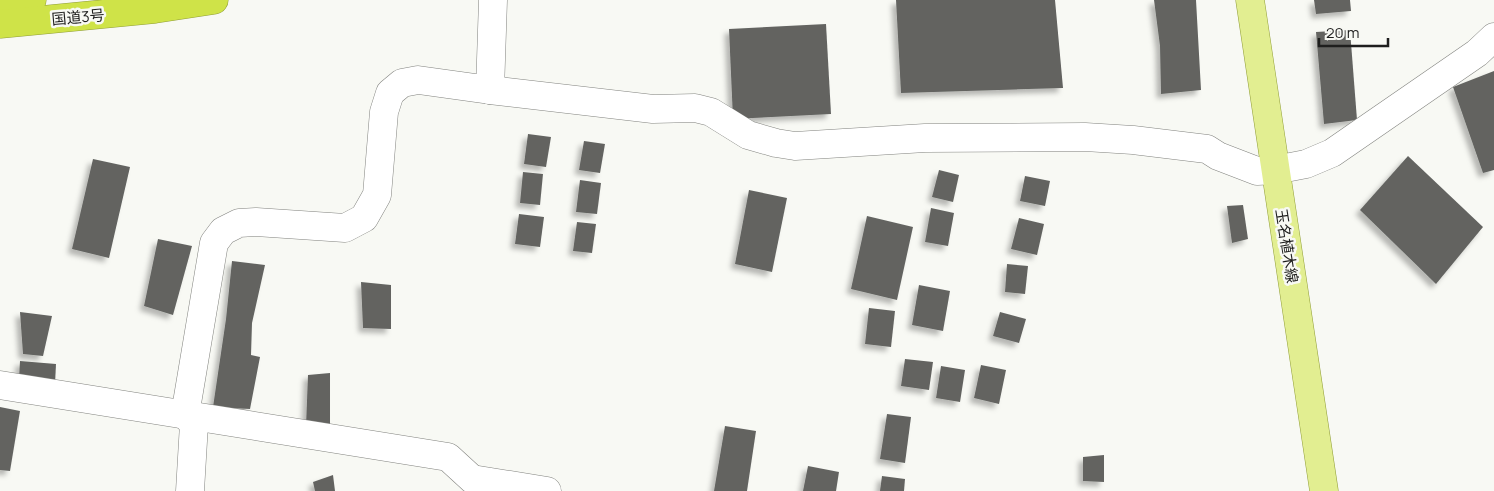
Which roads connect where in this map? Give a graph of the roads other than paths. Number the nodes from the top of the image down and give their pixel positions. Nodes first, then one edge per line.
1 (32, 0) edge
2 (214, 0) edge
3 (493, 0) edge
4 (1250, 0) edge
5 (0, 6) edge
6 (0, 24) edge
7 (1494, 37) edge
8 (490, 90) junction
9 (1275, 170) junction
10 (0, 385) edge
11 (185, 415) junction
12 (473, 485) edge
13 (190, 491) edge
14 (547, 491) edge
15 (1324, 491) edge

1 - 5 highway, 国道3号
2 - 6 highway, 国道3号
3 - 8 street
4 - 9 main road, 玉名植木線
7 - 9 street
8 - 9 street
8 - 11 street
9 - 15 main road, 玉名植木線
10 - 11 street
11 - 12 street
11 - 13 street
12 - 14 street

